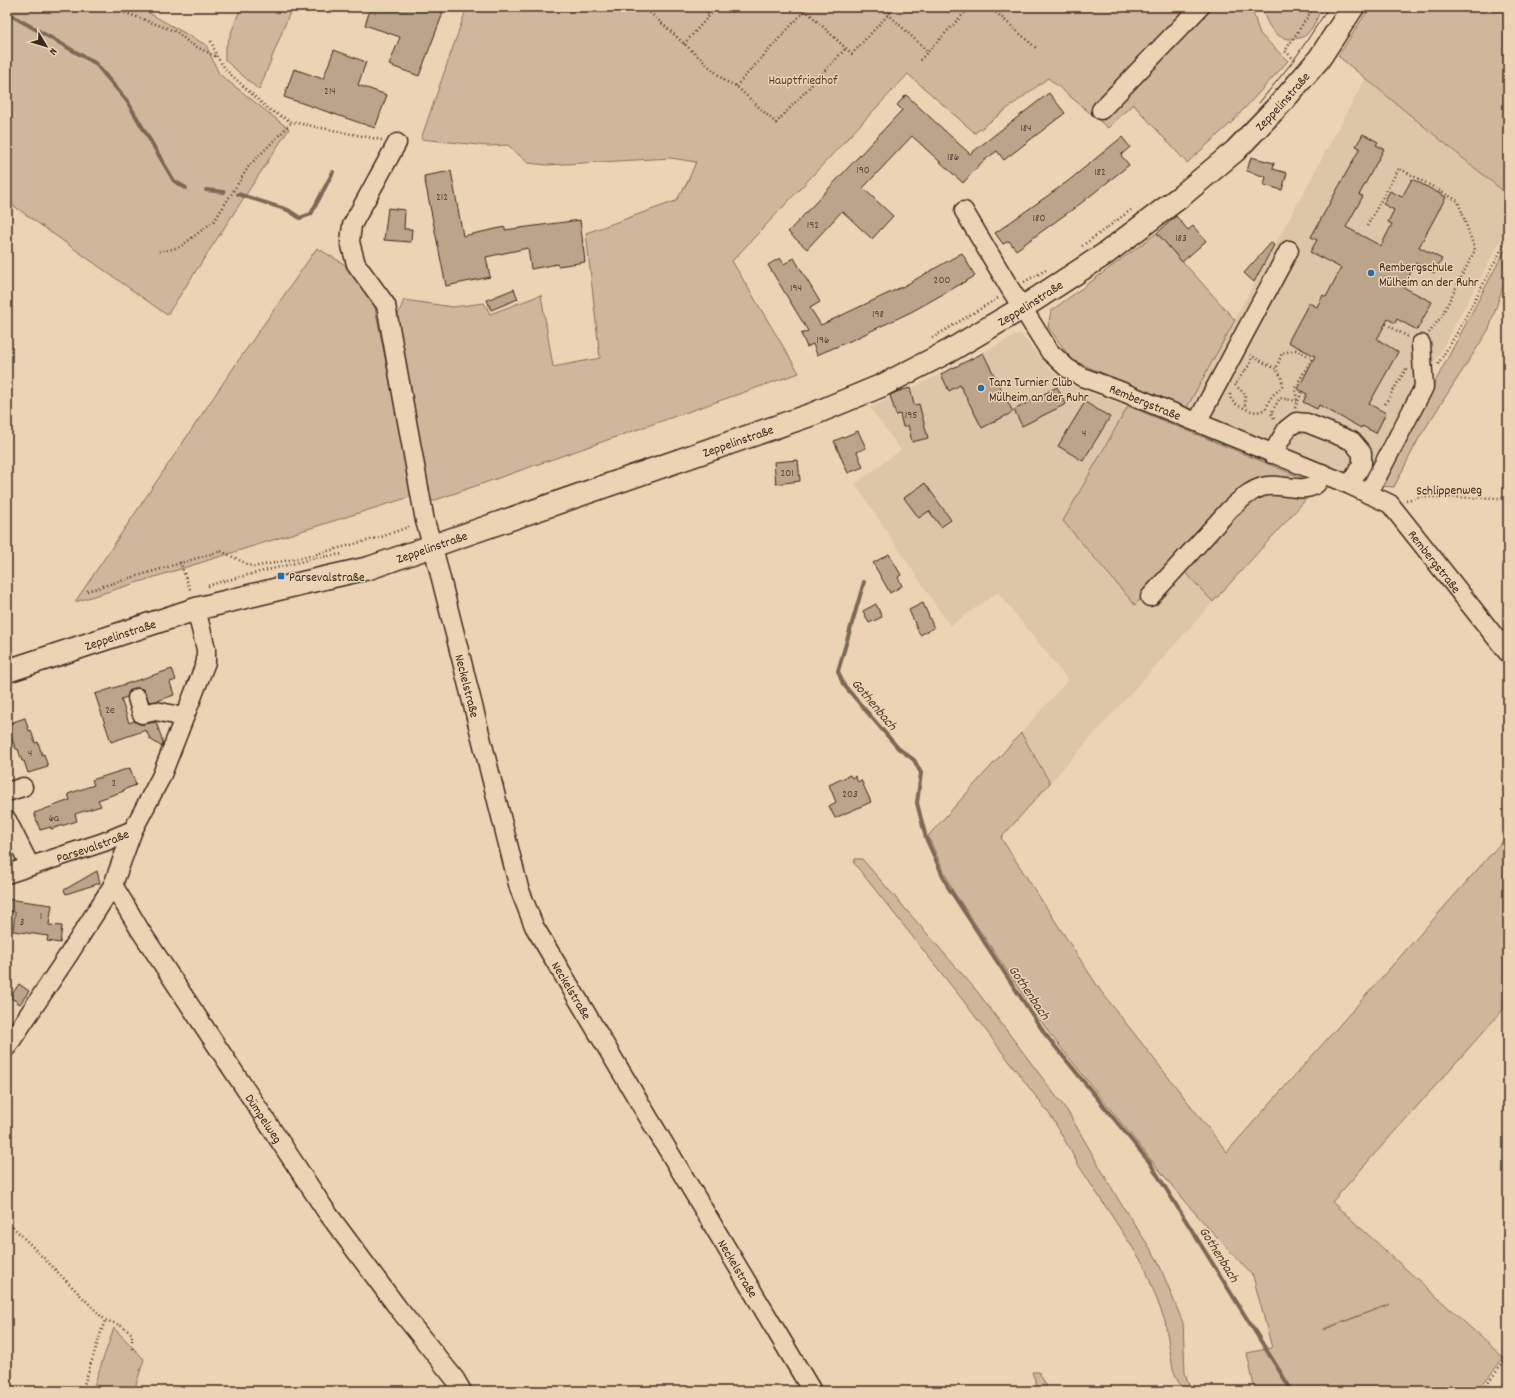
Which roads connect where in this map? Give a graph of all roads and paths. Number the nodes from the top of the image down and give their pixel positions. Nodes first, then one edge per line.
1 (110, 7) edge
2 (644, 7) edge
3 (702, 7) edge
4 (717, 7) edge
5 (802, 7) edge
6 (808, 7) edge
7 (895, 7) edge
8 (970, 7) edge
9 (990, 7) edge
10 (997, 7) edge
11 (1200, 7) edge
12 (1314, 7) edge
13 (1354, 7) edge
14 (805, 10) junction
15 (994, 11) junction
16 (888, 14) junction
17 (710, 15) junction
18 (211, 41) dead end
19 (684, 44) junction
20 (846, 48) junction
21 (1036, 48) dead end
22 (928, 52) junction
23 (216, 57) junction
24 (920, 60) dead end
25 (1299, 63) dead end
26 (736, 86) junction
27 (1101, 110) dead end
28 (292, 122) junction
29 (397, 143) joint
30 (1137, 206) dead end
31 (964, 211) dead end
32 (1367, 226) dead end
33 (1508, 237) edge
34 (1076, 250) dead end
35 (1289, 250) dead end
36 (158, 252) dead end
37 (1050, 267) dead end
38 (1017, 299) junction
39 (1386, 324) dead end
40 (1241, 339) junction
41 (929, 340) dead end
42 (1421, 344) junction
43 (1252, 357) junction
44 (1276, 369) junction
45 (1235, 385) junction
46 (1424, 387) junction
47 (1302, 392) dead end
48 (1296, 403) junction
49 (1384, 404) dead end
50 (1245, 408) junction
51 (1295, 410) dead end
52 (1291, 411) dead end
53 (1280, 415) dead end
54 (1197, 422) junction
55 (1272, 454) junction
56 (1322, 473) junction
57 (1350, 485) junction
58 (1368, 494) junction
59 (1508, 498) edge
60 (1390, 504) junction
61 (425, 521) junction
62 (433, 547) junction
63 (344, 554) dead end
64 (180, 562) junction
65 (206, 587) dead end
66 (87, 591) dead end
67 (193, 597) junction
68 (1150, 597) dead end
69 (1508, 653) edge
70 (7, 671) edge
71 (137, 698) dead end
72 (184, 717) junction
73 (7, 820) edge
74 (133, 830) junction
75 (30, 866) junction
76 (7, 874) edge
77 (114, 885) junction
78 (7, 1047) edge
79 (7, 1221) edge
80 (105, 1320) junction
81 (132, 1351) dead end
82 (1507, 1358) edge
83 (82, 1391) edge
84 (462, 1391) edge
85 (812, 1391) edge
86 (1481, 1391) edge

1 - 23 path
2 - 19 path
3 - 17 path
4 - 17 path
5 - 14 path
6 - 14 path
7 - 16 path
8 - 22 path
9 - 15 path
10 - 15 path
11 - 27 street
12 - 25 path
13 - 38 main road, Zeppelinstraße
14 - 20 path
14 - 26 path
15 - 21 path
16 - 20 path
16 - 22 path
17 - 19 path
18 - 23 path
19 - 26 path
20 - 26 path
22 - 24 path
23 - 28 path
28 - 29 path
28 - 36 path
29 - 61 street, Neckelstraße
30 - 34 path
31 - 38 street, Rembergstraße
32 - 42 path
33 - 46 path
35 - 40 street
37 - 38 path
38 - 41 path
38 - 54 street, Rembergstraße
38 - 62 main road, Zeppelinstraße
39 - 42 path
40 - 43 path
40 - 54 street
42 - 46 street
42 - 49 path
43 - 44 path
43 - 45 path
44 - 48 path
44 - 50 path
45 - 50 path
45 - 50 path
46 - 58 street
47 - 48 path
48 - 53 path
51 - 52 path
54 - 55 street, Rembergstraße
55 - 56 street, Rembergstraße
55 - 57 street
56 - 57 street, Rembergstraße
56 - 68 street
57 - 58 street, Rembergstraße
58 - 60 street, Rembergstraße
59 - 60 path, Schlippenweg
60 - 69 street, Rembergstraße
61 - 62 street, Neckelstraße
61 - 64 path
62 - 67 main road, Zeppelinstraße
62 - 85 street, Neckelstraße
63 - 65 path
64 - 66 path
64 - 67 path
67 - 70 main road, Zeppelinstraße
67 - 72 street, Parsevalstraße
71 - 72 street
72 - 74 street, Parsevalstraße
73 - 75 street
74 - 75 street, Parsevalstraße
74 - 77 street
75 - 76 street, Parsevalstraße
77 - 78 street
77 - 84 street, Dümpelweg
79 - 80 path
80 - 81 path
80 - 83 path
82 - 86 path

